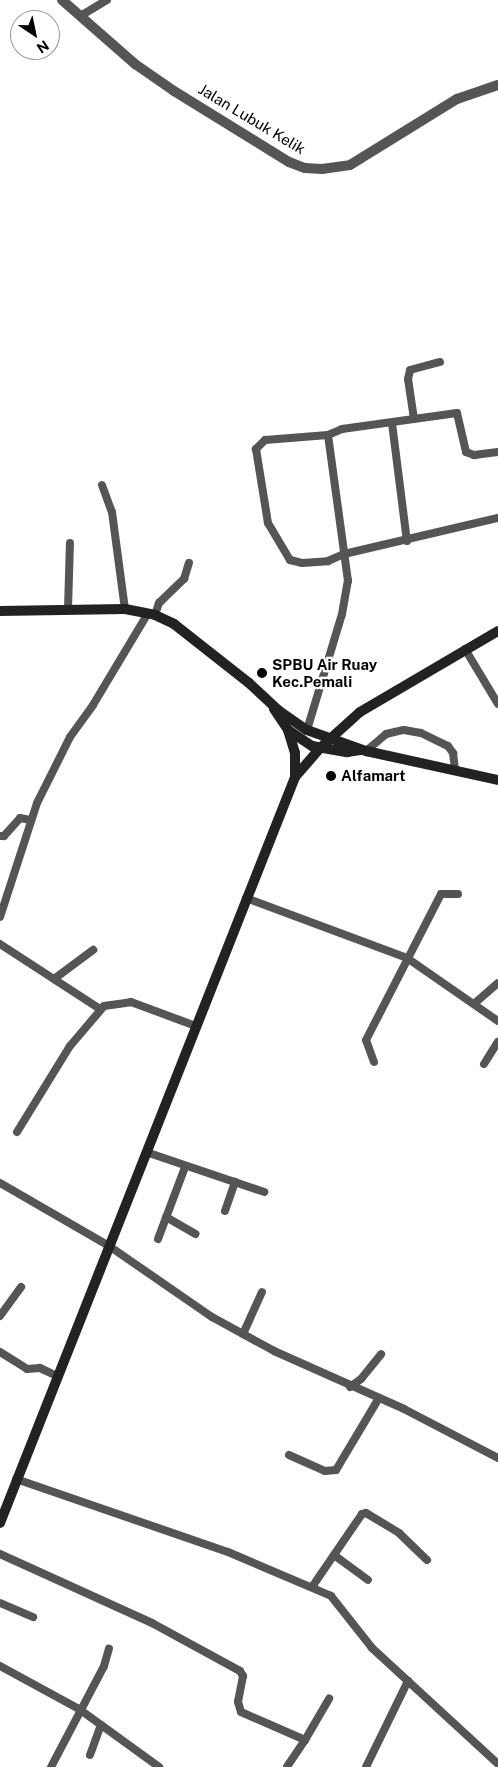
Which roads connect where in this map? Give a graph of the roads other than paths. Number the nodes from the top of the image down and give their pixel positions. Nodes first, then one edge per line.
1 (62, 0) edge
2 (107, 0) edge
3 (82, 15) junction
4 (498, 85) edge
5 (440, 362) dead end
6 (414, 419) junction
7 (392, 423) junction
8 (328, 435) junction
9 (498, 452) edge
10 (102, 485) dead end
11 (498, 518) edge
12 (407, 541) junction
13 (70, 543) dead end
14 (344, 554) junction
15 (189, 564) dead end
16 (68, 609) junction
17 (125, 609) junction
18 (0, 611) edge
19 (152, 614) junction
20 (498, 631) edge
21 (464, 649) junction
22 (495, 694) edge
23 (271, 702) junction
24 (498, 704) edge
25 (288, 730) junction
26 (307, 730) junction
27 (332, 736) junction
28 (319, 749) junction
29 (364, 751) junction
30 (454, 770) junction
31 (295, 778) junction
32 (498, 780) edge
33 (30, 820) junction
34 (0, 836) edge
35 (458, 894) dead end
36 (246, 898) junction
37 (0, 916) edge
38 (0, 944) edge
39 (93, 950) dead end
40 (407, 958) junction
41 (54, 979) junction
42 (498, 983) edge
43 (475, 1003) junction
44 (100, 1009) junction
45 (498, 1021) edge
46 (196, 1026) junction
47 (498, 1042) edge
48 (374, 1062) dead end
49 (484, 1064) dead end
50 (17, 1132) dead end
51 (146, 1152) junction
52 (185, 1167) junction
53 (235, 1182) junction
54 (0, 1184) edge
55 (264, 1192) dead end
56 (225, 1211) dead end
57 (166, 1217) junction
58 (195, 1234) dead end
59 (158, 1239) dead end
60 (109, 1246) junction
61 (21, 1287) dead end
62 (262, 1292) dead end
63 (0, 1316) edge
64 (243, 1334) junction
65 (0, 1352) edge
66 (381, 1354) dead end
67 (57, 1376) junction
68 (350, 1387) junction
69 (379, 1398) junction
70 (289, 1455) dead end
71 (498, 1458) edge
72 (16, 1479) junction
73 (0, 1523) edge
74 (0, 1554) edge
75 (334, 1555) junction
76 (428, 1560) dead end
77 (368, 1580) dead end
78 (312, 1587) junction
79 (0, 1603) edge
80 (33, 1616) dead end
81 (109, 1649) dead end
82 (0, 1666) edge
83 (408, 1681) junction
84 (329, 1699) dead end
85 (79, 1709) junction
86 (101, 1725) junction
87 (304, 1740) junction
88 (90, 1755) dead end
89 (496, 1763) edge
90 (51, 1767) edge
91 (159, 1767) edge
92 (287, 1767) edge
93 (366, 1767) edge

1 - 3 street, Jalan Lubuk Kelik
2 - 3 street
3 - 4 street, Jalan Lubuk Kelik
5 - 6 street
6 - 7 street
6 - 9 street
7 - 8 street
7 - 12 street
8 - 14 street
8 - 14 street
10 - 17 street
11 - 12 street
12 - 14 street
13 - 16 street
14 - 26 street
15 - 19 street
16 - 17 main road
16 - 18 main road
17 - 19 main road
19 - 23 main road
19 - 33 street
20 - 21 main road
21 - 22 street
21 - 27 main road
22 - 24 street
23 - 25 main road
23 - 26 main road
25 - 28 main road
25 - 31 main road
26 - 27 main road
27 - 28 main road
27 - 29 main road
28 - 29 main road
28 - 31 main road
29 - 30 main road
29 - 30 street
30 - 32 main road
31 - 36 main road
33 - 34 street
33 - 37 street
35 - 40 street
36 - 40 street
36 - 46 main road
38 - 41 street
39 - 41 street
40 - 43 street
40 - 48 street
41 - 44 street
42 - 43 street
43 - 45 street
44 - 46 street
44 - 50 street
46 - 51 main road
47 - 49 street
51 - 52 street
51 - 60 main road
52 - 53 street
52 - 57 street
53 - 55 street
53 - 56 street
54 - 60 street
57 - 58 street
57 - 59 street
60 - 64 street
60 - 67 main road
61 - 63 street
62 - 64 street
64 - 68 street
65 - 67 street
66 - 68 street
67 - 72 main road
68 - 69 street
69 - 70 street
69 - 71 street
72 - 73 main road
72 - 78 street
74 - 87 street
75 - 76 street
75 - 77 street
75 - 78 street
78 - 83 street
79 - 80 street
81 - 85 street
82 - 85 street
83 - 89 street
83 - 93 street
84 - 87 street
85 - 86 street
85 - 90 street
86 - 88 street
86 - 91 street
87 - 92 street

